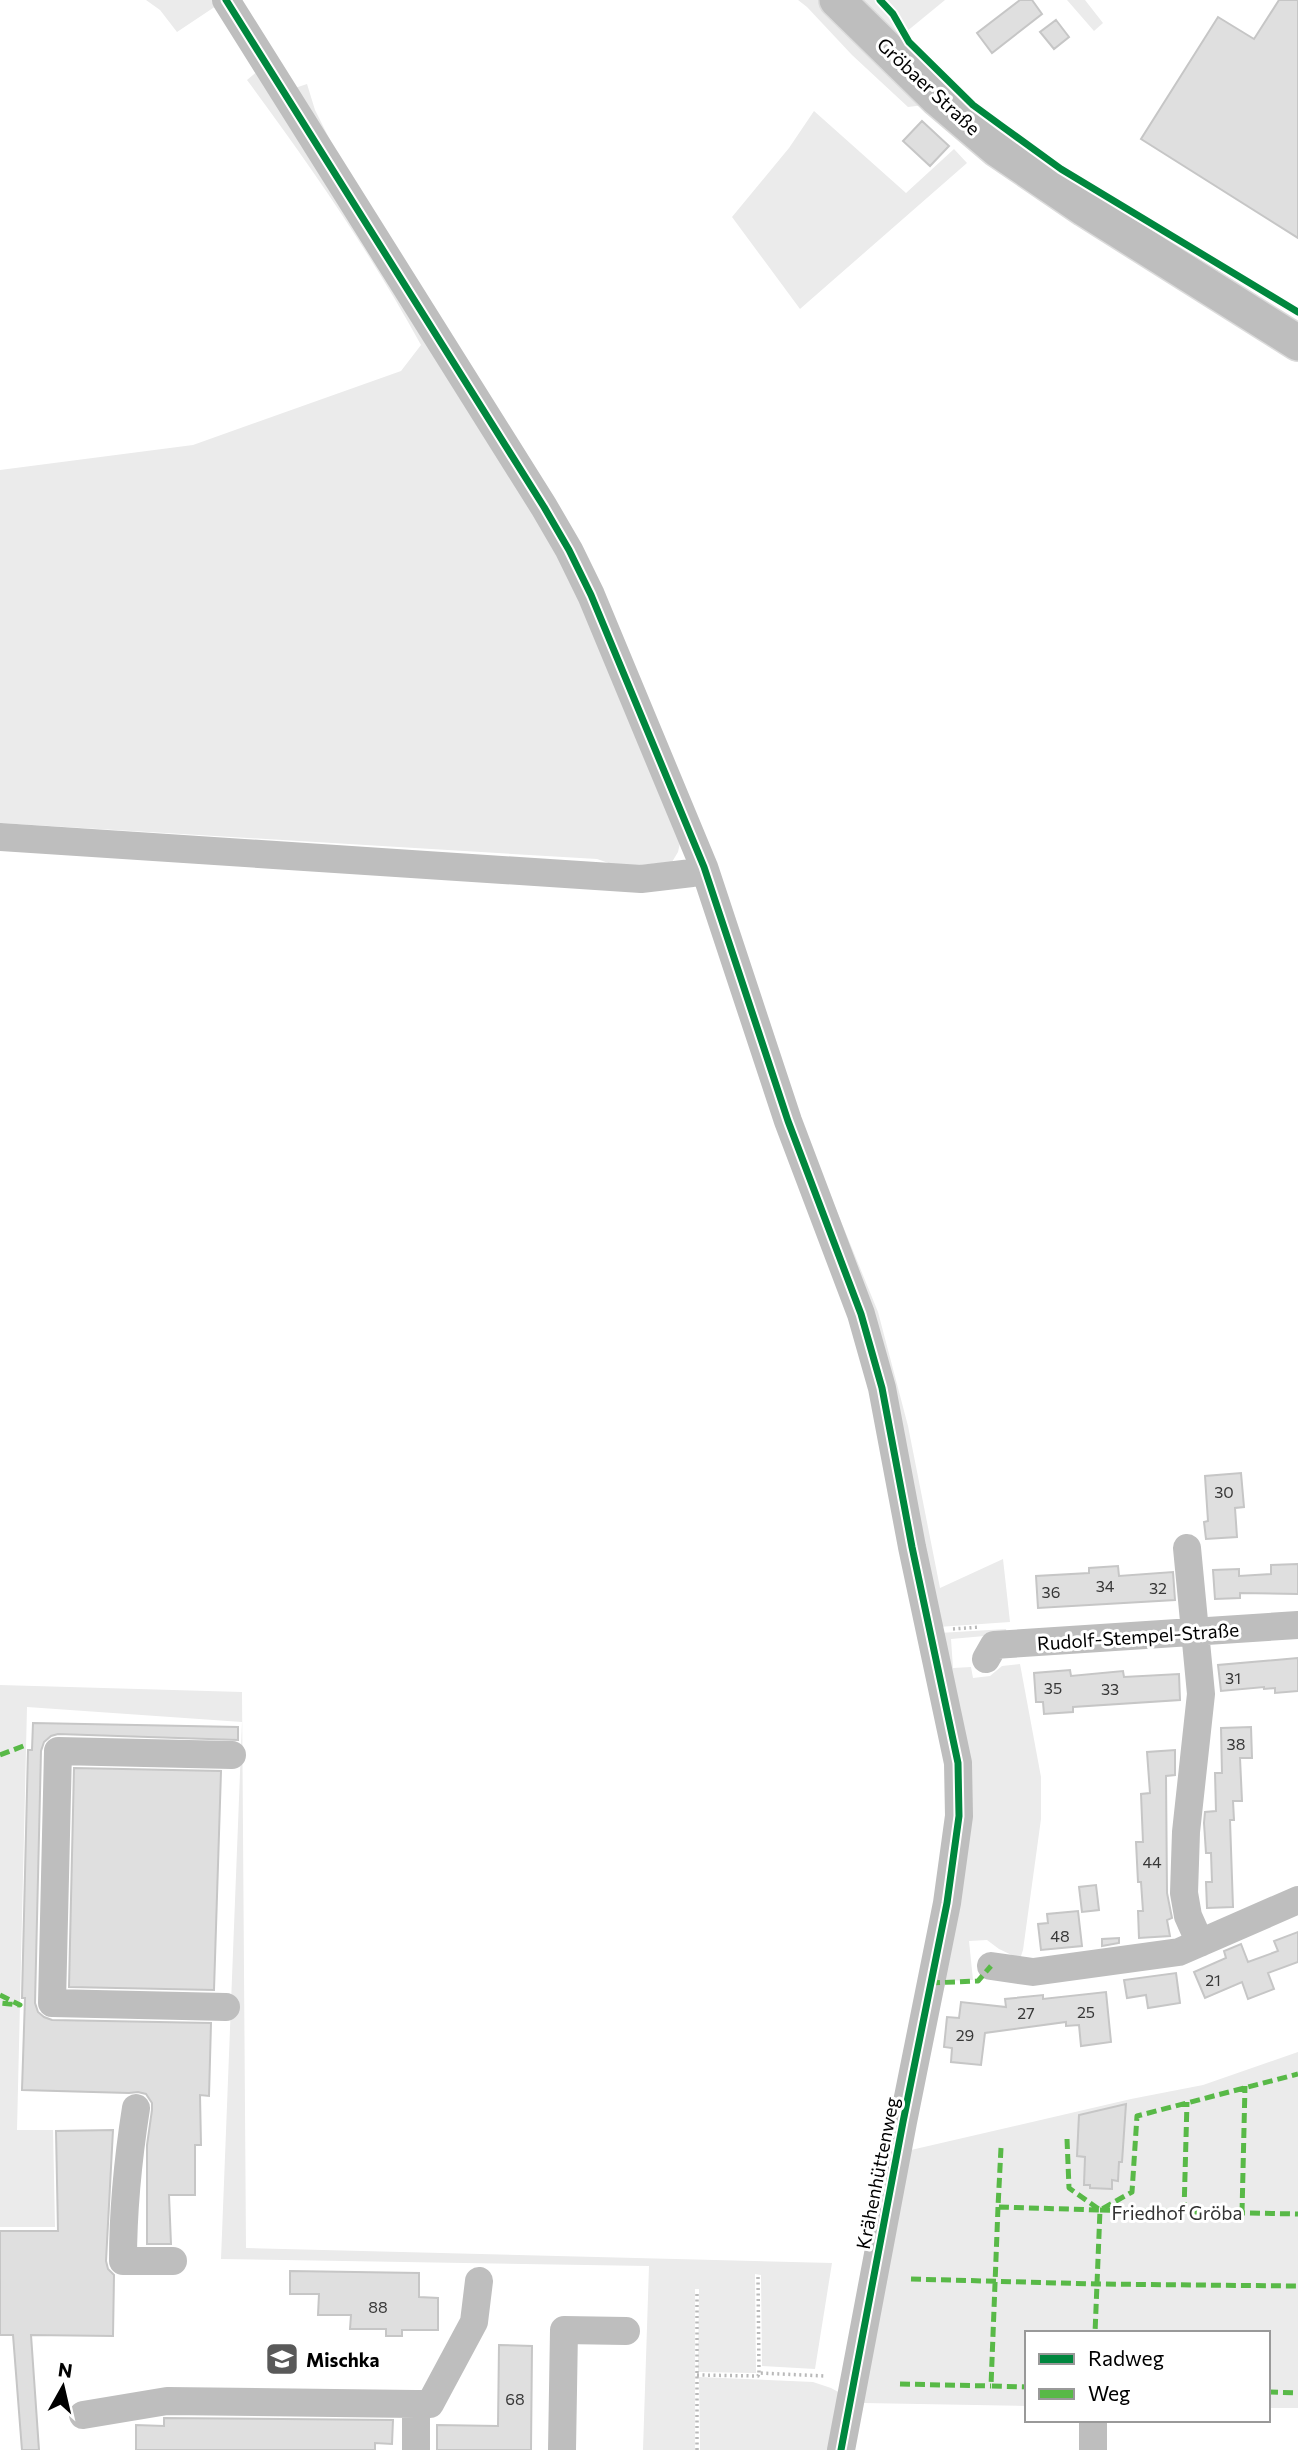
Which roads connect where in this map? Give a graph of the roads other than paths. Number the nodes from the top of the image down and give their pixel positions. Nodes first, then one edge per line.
1 (226, 0) edge
2 (837, 0) edge
3 (1298, 343) edge
4 (0, 837) edge
5 (704, 867) junction
6 (1187, 1548) dead end
7 (1298, 1625) edge
8 (1196, 1632) junction
9 (986, 1659) dead end
10 (232, 1755) dead end
11 (1298, 1900) edge
12 (1200, 1943) junction
13 (991, 1966) dead end
14 (226, 2007) dead end
15 (136, 2108) dead end
16 (173, 2261) dead end
17 (479, 2281) dead end
18 (626, 2331) dead end
19 (416, 2404) junction
20 (83, 2415) dead end
21 (1093, 2422) edge
22 (416, 2450) edge
23 (562, 2450) edge
24 (841, 2450) edge
25 (1093, 2450) edge

1 - 5 street, Krähenhüttenweg
2 - 3 main road, Gröbaer Straße
4 - 5 street
5 - 24 street, Krähenhüttenweg
6 - 8 street
7 - 8 street, Rudolf-Stempel-Straße
8 - 9 street, Rudolf-Stempel-Straße
8 - 12 street
10 - 14 street
11 - 12 street
12 - 13 street
15 - 16 street
17 - 19 street
18 - 23 street
19 - 20 street
19 - 22 street
21 - 25 street

